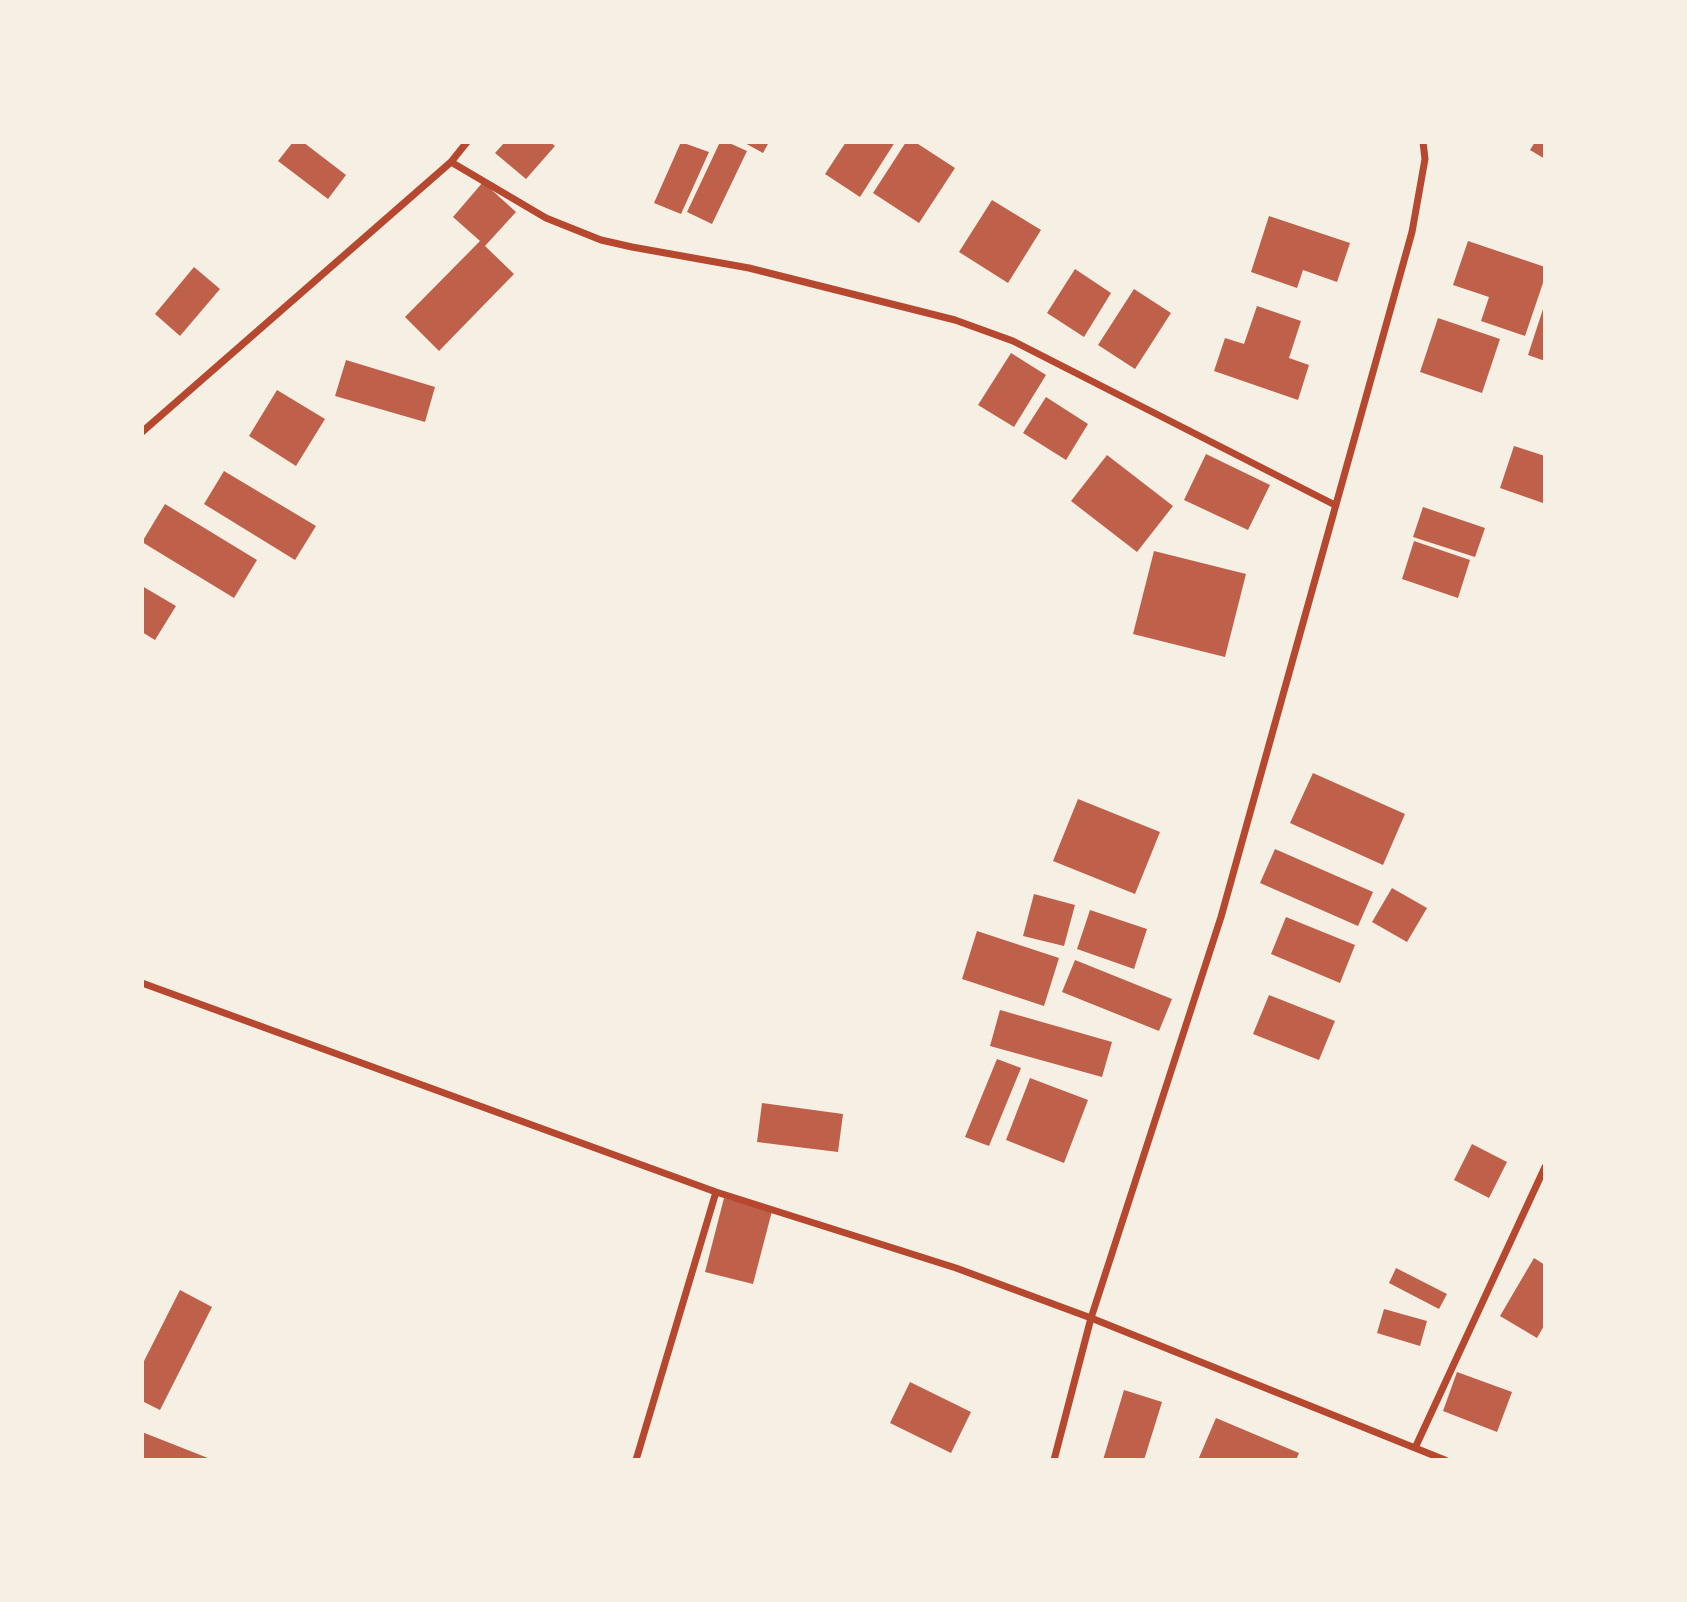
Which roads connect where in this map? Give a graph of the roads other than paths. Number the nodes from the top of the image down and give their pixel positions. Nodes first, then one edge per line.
1 (467, 142) edge
2 (1423, 142) edge
3 (450, 162) junction
4 (142, 432) edge
5 (1335, 505) junction
6 (142, 983) edge
7 (1545, 1167) edge
8 (716, 1192) junction
9 (1091, 1318) junction
10 (1415, 1448) junction
11 (636, 1460) edge
12 (1054, 1460) edge
13 (1445, 1460) edge

1 - 3 street
2 - 5 street
3 - 4 street
3 - 5 street
5 - 9 street
6 - 8 street
7 - 10 street
8 - 9 street
8 - 11 street
9 - 10 street
9 - 12 street
10 - 13 street

